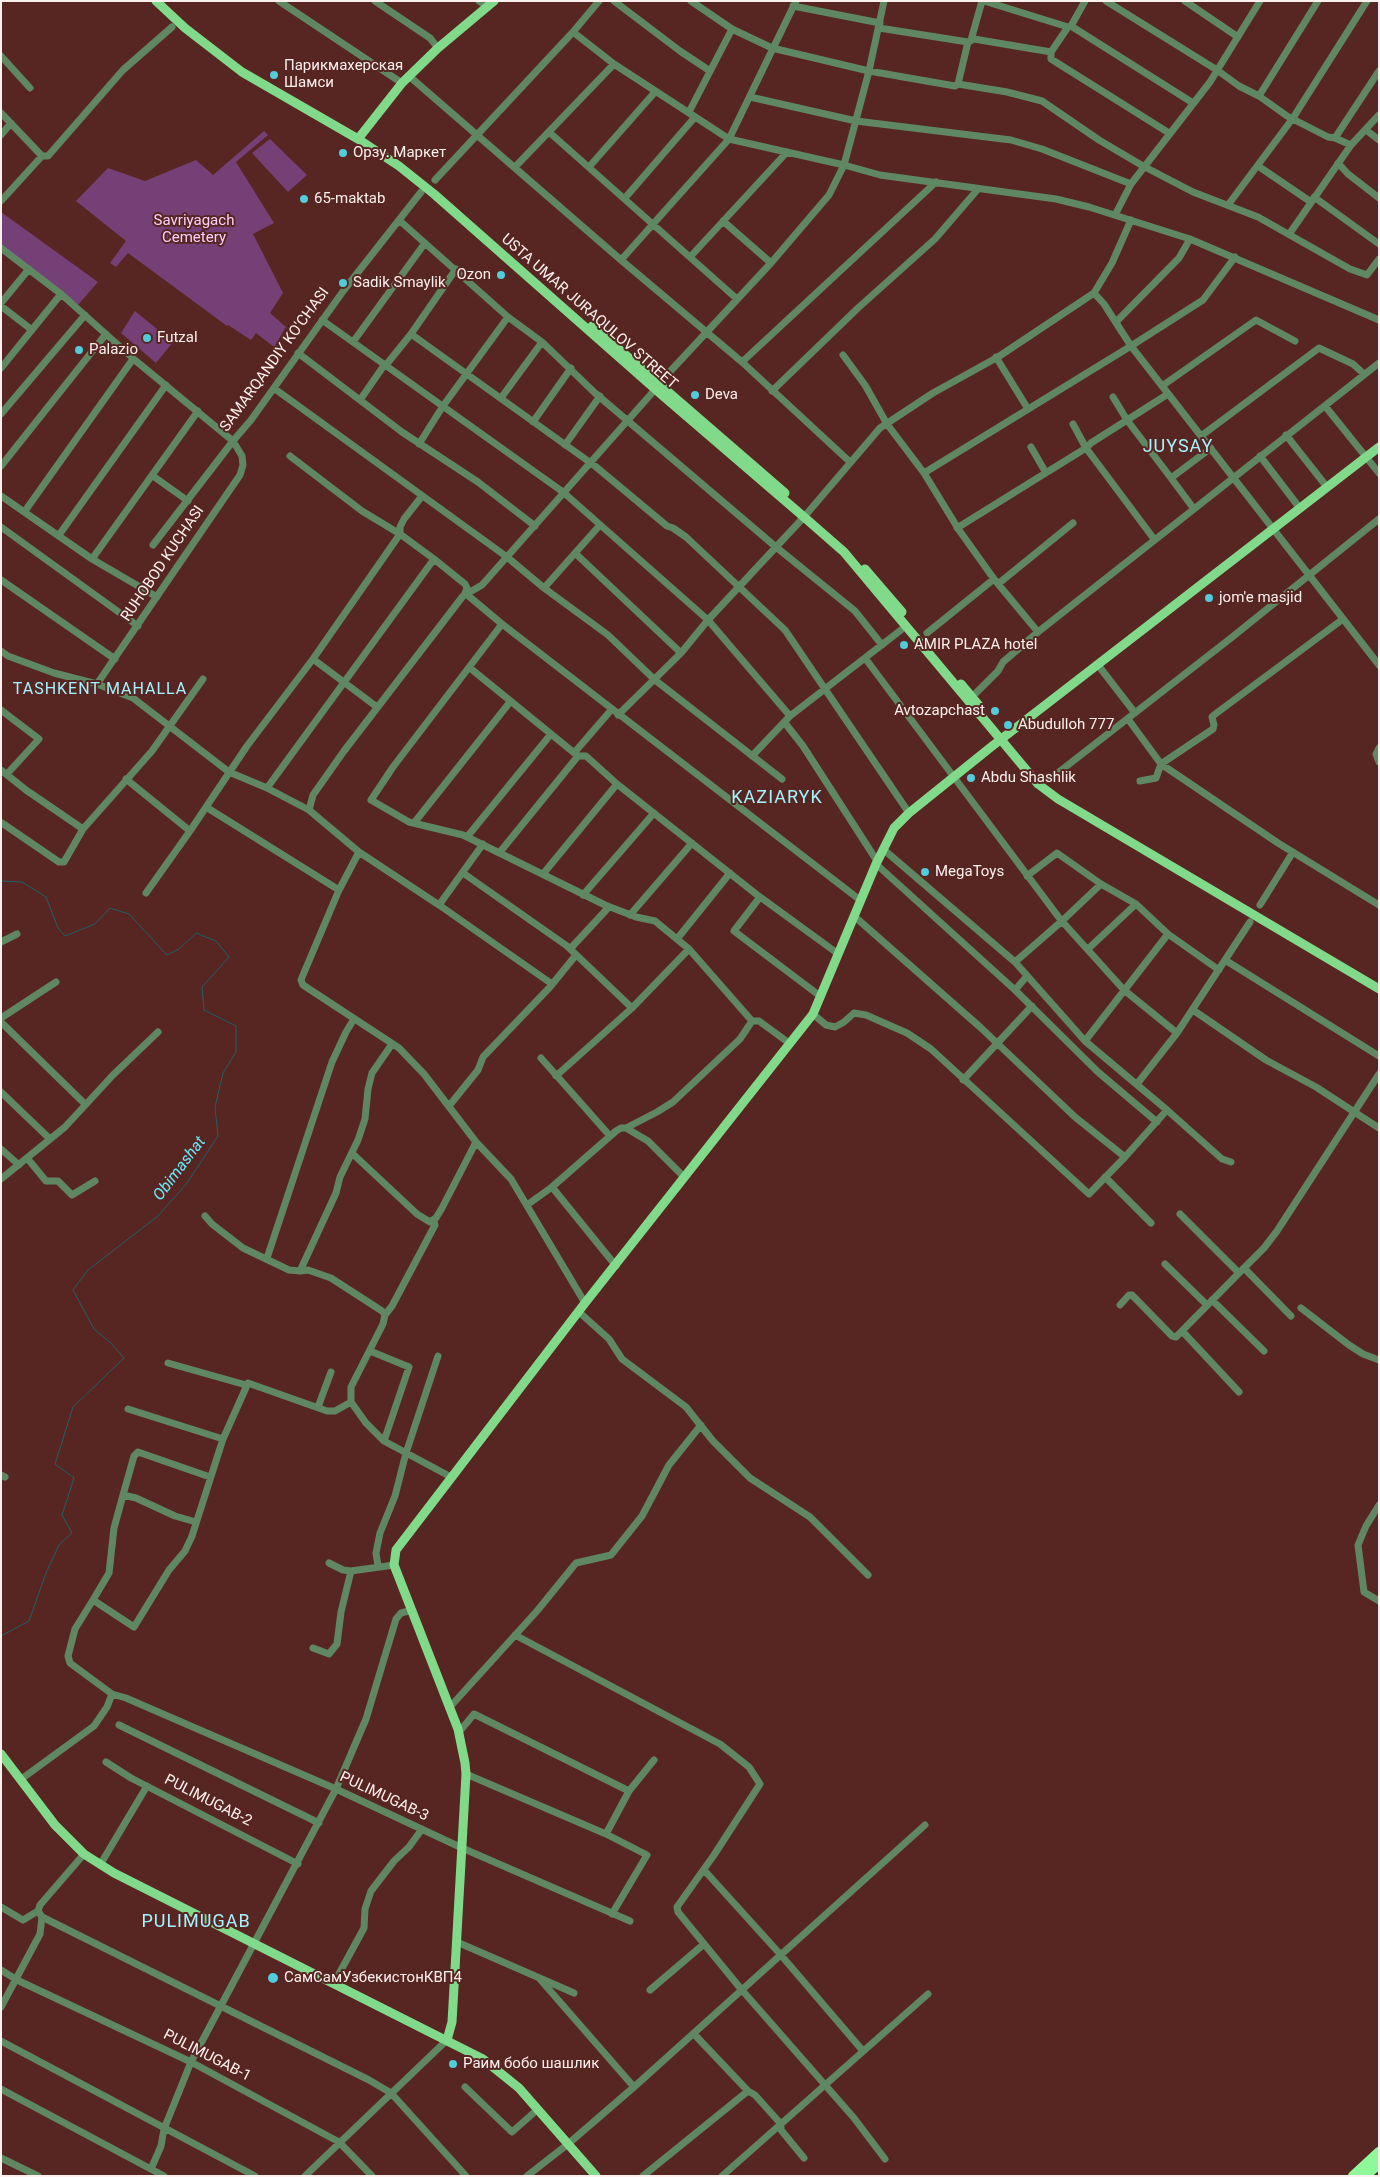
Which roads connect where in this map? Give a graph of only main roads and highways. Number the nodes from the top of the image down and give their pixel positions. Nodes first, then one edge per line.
1 (156, 1) edge
2 (163, 1) edge
3 (491, 4) edge
4 (359, 137) junction
5 (1379, 447) edge
6 (1003, 738) junction
7 (1379, 983) edge
8 (1379, 990) edge
9 (1, 1754) edge
10 (447, 2040) junction
11 (1379, 2152) edge
12 (1379, 2164) edge
13 (596, 2176) edge
14 (1353, 2176) edge
15 (1365, 2176) edge

1 - 4 main road, USTA UMAR JURAQULOV STREET
2 - 4 main road, USTA UMAR JURAQULOV STREET
3 - 4 main road
4 - 6 main road, USTA UMAR JURAQULOV STREET
5 - 6 main road
6 - 7 main road
6 - 8 main road
6 - 10 main road
9 - 10 main road
10 - 13 main road
11 - 14 highway
12 - 15 highway

